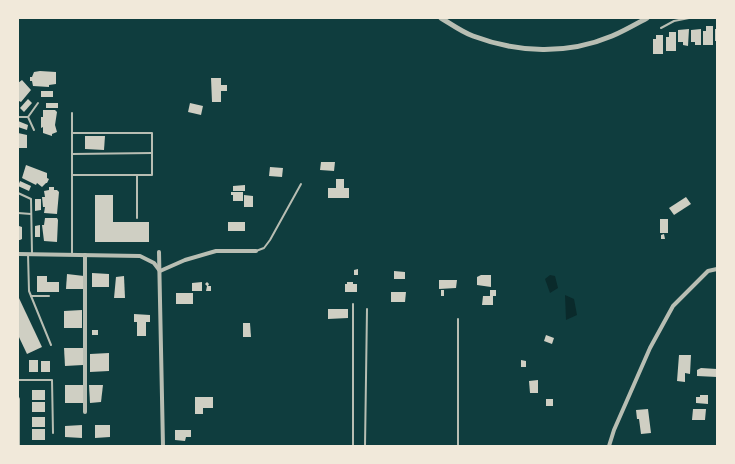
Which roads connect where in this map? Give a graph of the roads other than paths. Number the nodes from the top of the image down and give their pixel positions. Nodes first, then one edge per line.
1 (441, 18) edge
2 (647, 18) edge
3 (689, 18) edge
4 (661, 28) dead end
5 (38, 103) dead end
6 (72, 113) dead end
7 (18, 116) edge
8 (28, 117) junction
9 (34, 130) dead end
10 (72, 133) junction
11 (152, 153) junction
12 (72, 154) junction
13 (72, 175) junction
14 (137, 175) junction
15 (301, 184) dead end
16 (18, 193) edge
17 (18, 213) edge
18 (31, 214) junction
19 (137, 218) dead end
20 (256, 250) joint
21 (160, 252) dead end
22 (18, 254) edge
23 (30, 254) junction
24 (72, 255) junction
25 (85, 255) junction
26 (717, 269) edge
27 (160, 271) junction
28 (31, 296) junction
29 (49, 296) dead end
30 (353, 304) dead end
31 (367, 308) dead end
32 (458, 319) dead end
33 (52, 345) dead end
34 (18, 380) edge
35 (18, 399) edge
36 (85, 412) dead end
37 (52, 433) dead end
38 (18, 446) edge
39 (163, 446) edge
40 (353, 446) edge
41 (365, 446) edge
42 (458, 446) edge
43 (609, 446) edge

1 - 2 street
3 - 4 lane
5 - 8 lane
6 - 10 lane
7 - 8 lane
8 - 9 lane
10 - 11 lane
10 - 12 lane
11 - 12 lane
11 - 14 lane
12 - 13 lane
13 - 14 lane
13 - 24 lane
14 - 19 lane
15 - 20 lane
16 - 18 lane
17 - 18 lane
18 - 23 lane
20 - 27 street
21 - 27 street
22 - 23 street
23 - 24 street
23 - 28 lane
24 - 25 street
25 - 27 street
25 - 36 street
26 - 43 street
27 - 39 street
28 - 29 lane
28 - 33 lane
30 - 40 lane
31 - 41 lane
32 - 42 lane
34 - 37 lane
35 - 38 street

